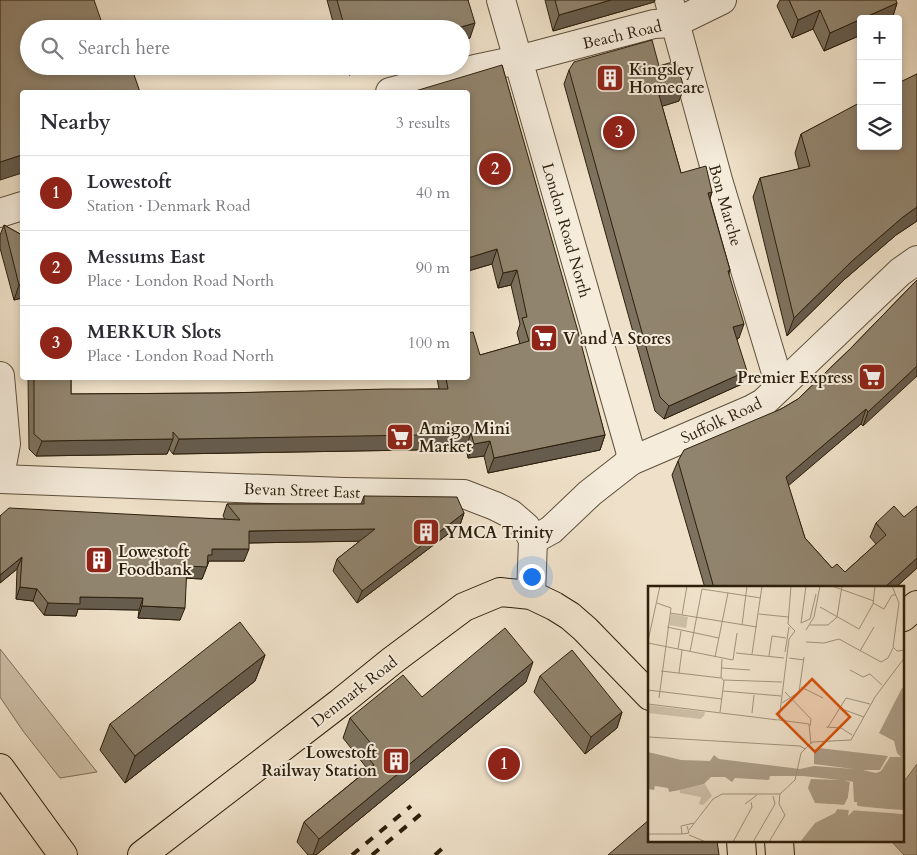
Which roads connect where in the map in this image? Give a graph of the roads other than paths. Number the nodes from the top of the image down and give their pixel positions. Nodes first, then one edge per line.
1 (501, 0) edge
2 (722, 0) edge
3 (672, 12) edge
4 (518, 60) junction
5 (470, 70) edge
6 (453, 75) edge
7 (397, 90) edge
8 (20, 207) edge
9 (0, 214) edge
10 (917, 260) edge
11 (0, 376) edge
12 (780, 386) junction
13 (631, 461) junction
14 (0, 478) edge
15 (533, 540) junction
16 (531, 594) junction
17 (917, 605) edge
18 (904, 616) edge
19 (648, 694) edge
20 (0, 768) edge
21 (741, 842) edge
22 (779, 842) edge
23 (63, 855) edge
24 (142, 855) edge
25 (742, 855) edge
26 (780, 855) edge

1 - 4 street, London Road North
2 - 3 street, Beach Road
3 - 4 street, Beach Road
3 - 12 street, Bon Marche
4 - 5 street, Beach Road
4 - 13 street, London Road North
6 - 7 street, Beach Road
8 - 9 street
10 - 12 street, Suffolk Road
11 - 14 street
12 - 13 street, Suffolk Road
13 - 15 street, Suffolk Road
14 - 15 street, Bevan Street East
15 - 16 street
16 - 19 highway
16 - 24 highway, Denmark Road
17 - 18 highway
20 - 23 highway
21 - 25 highway
22 - 26 highway

